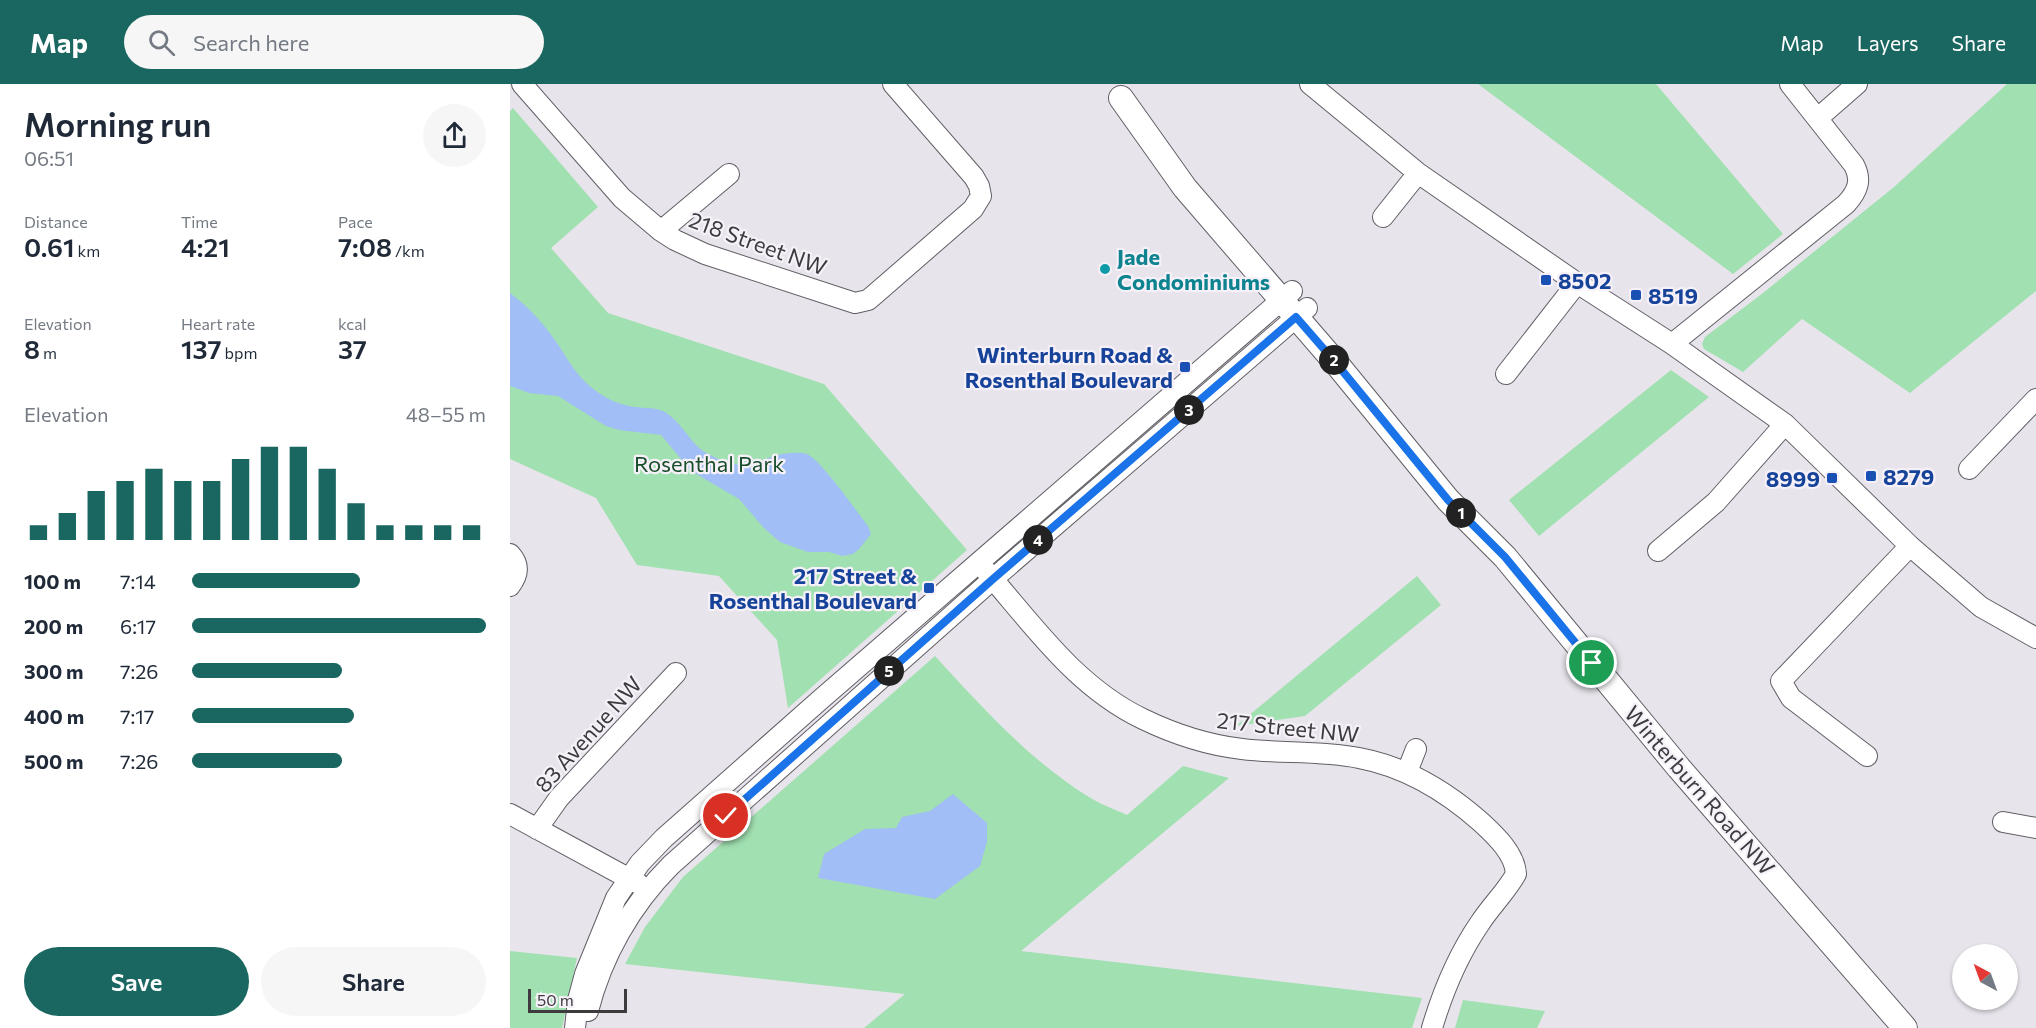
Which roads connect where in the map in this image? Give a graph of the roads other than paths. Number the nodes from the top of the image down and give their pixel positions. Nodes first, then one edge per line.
1 (893, 84) edge
2 (1310, 84) edge
3 (1790, 84) edge
4 (1857, 84) edge
5 (532, 87) edge
6 (1114, 91) edge
7 (1818, 118) junction
8 (1418, 173) junction
9 (729, 174) dead end
10 (1383, 217) dead end
11 (661, 231) junction
12 (1577, 284) junction
13 (1294, 304) junction
14 (1672, 344) junction
15 (1506, 374) dead end
16 (2036, 399) edge
17 (1785, 424) junction
18 (1969, 469) dead end
19 (1910, 546) junction
20 (1658, 550) dead end
21 (513, 558) edge
22 (978, 562) junction
23 (993, 579) junction
24 (510, 585) edge
25 (2036, 638) edge
26 (676, 673) dead end
27 (1416, 749) dead end
28 (1867, 756) dead end
29 (1407, 772) junction
30 (510, 814) edge
31 (2002, 822) dead end
32 (2036, 828) edge
33 (537, 829) junction
34 (629, 878) junction
35 (648, 890) junction
36 (1875, 992) junction
37 (575, 1028) edge
38 (585, 1028) edge
39 (1432, 1028) edge
40 (1905, 1028) edge
41 (1918, 1028) edge

1 - 11 street, 218 Street NW
2 - 8 street
3 - 7 street
4 - 7 street
5 - 11 street, 218 Street NW
6 - 13 main road, Winterburn Road NW
7 - 14 street
8 - 10 street
8 - 12 street
9 - 11 street
12 - 14 street
12 - 15 street
13 - 22 street
13 - 23 street
13 - 36 main road, Winterburn Road NW
14 - 17 street
16 - 18 street
17 - 19 street
17 - 20 street
19 - 25 street
19 - 28 street
21 - 24 street
22 - 23 street, 217 Street NW
22 - 34 street
23 - 29 street, 217 Street NW
23 - 35 street
26 - 33 street, 83 Avenue NW
27 - 29 street
29 - 39 street, 217 Street NW
30 - 33 street
31 - 32 street
33 - 34 street
34 - 35 street
34 - 37 street
35 - 38 street
36 - 40 main road, Winterburn Road NW
36 - 41 main road, Winterburn Road NW

